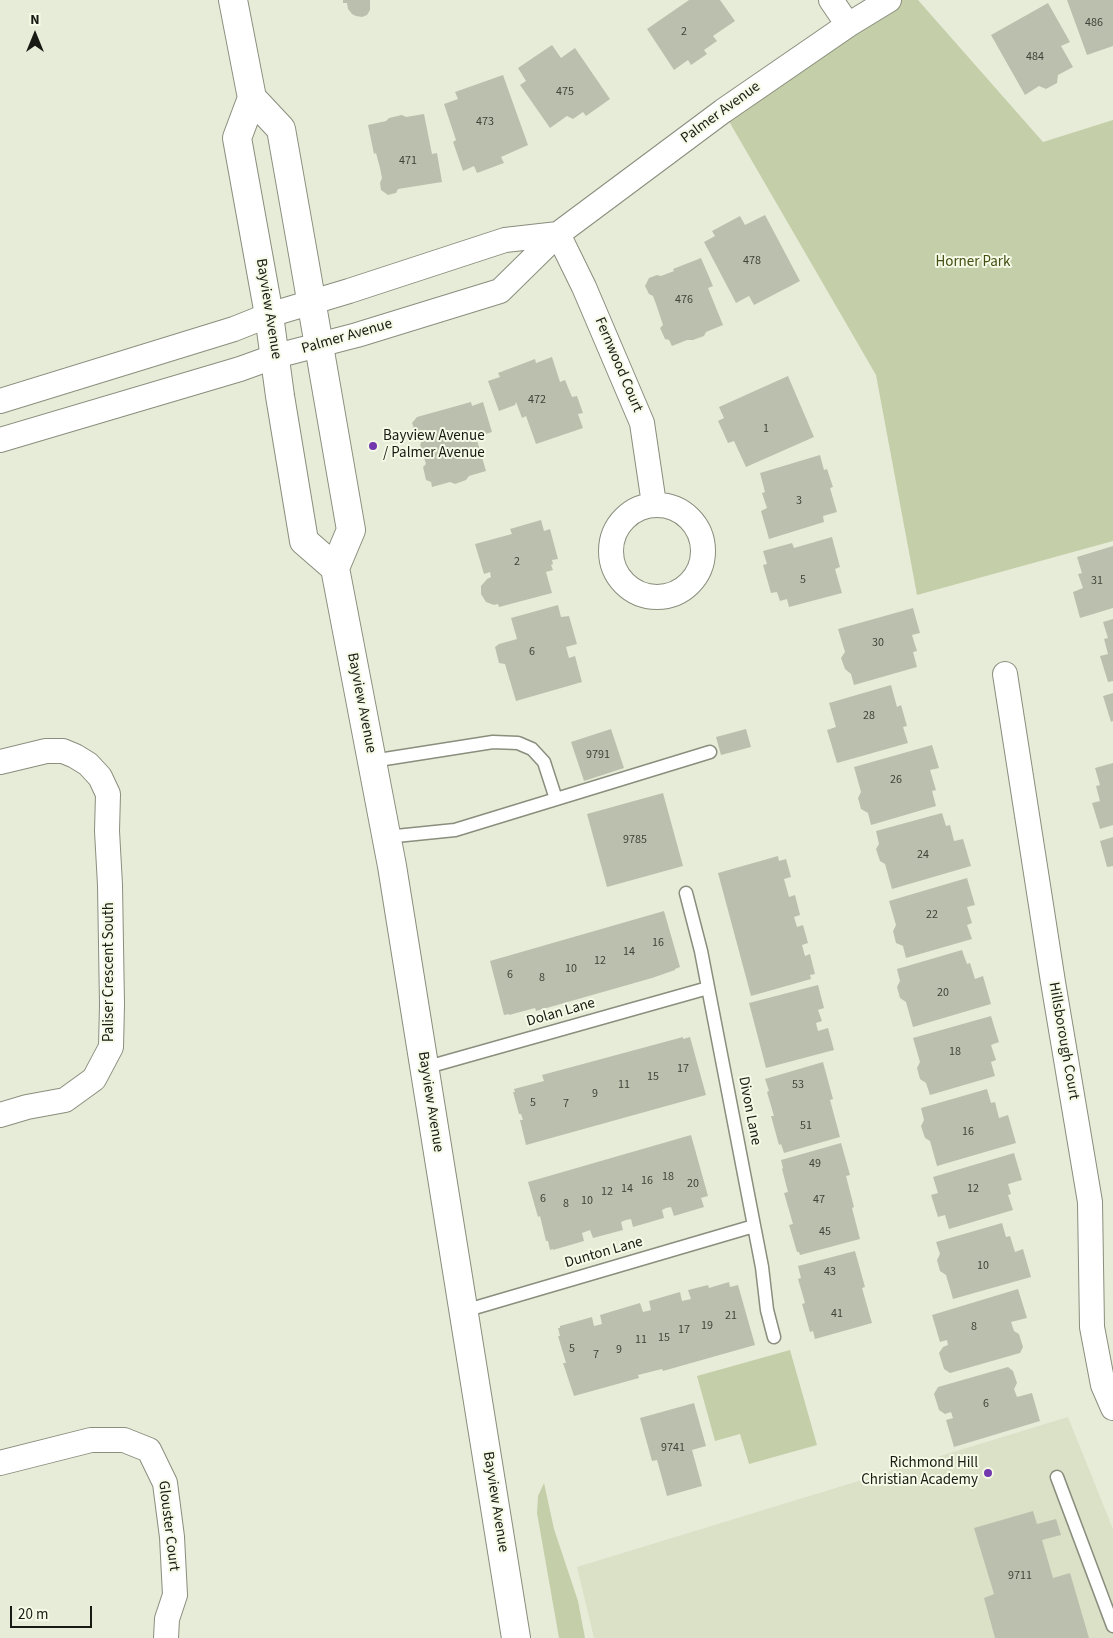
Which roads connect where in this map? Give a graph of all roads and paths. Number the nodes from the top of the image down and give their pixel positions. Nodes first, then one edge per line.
1 (233, 0) edge
2 (831, 0) edge
3 (889, 0) edge
4 (848, 25) junction
5 (252, 98) junction
6 (558, 234) junction
7 (311, 301) junction
8 (269, 315) junction
9 (319, 345) junction
10 (276, 356) junction
11 (0, 401) edge
12 (0, 440) edge
13 (654, 504) dead end
14 (335, 568) junction
15 (1005, 674) dead end
16 (710, 752) dead end
17 (372, 761) junction
18 (0, 762) edge
19 (556, 799) junction
20 (386, 837) junction
21 (686, 893) dead end
22 (708, 988) junction
23 (424, 1068) junction
24 (0, 1115) edge
25 (754, 1226) junction
26 (464, 1310) junction
27 (774, 1337) dead end
28 (1113, 1408) edge
29 (0, 1463) edge
30 (1057, 1477) dead end
31 (1113, 1626) edge
32 (166, 1638) edge
33 (516, 1638) edge

1 - 5 main road
2 - 4 street
3 - 4 street, Palmer Avenue
4 - 6 street, Palmer Avenue
5 - 7 main road
5 - 8 main road, Bayview Avenue
6 - 7 street
6 - 9 street, Palmer Avenue
6 - 13 street, Fernwood Court
7 - 8 street
7 - 9 main road
8 - 10 main road, Bayview Avenue
8 - 11 street
9 - 10 street, Palmer Avenue
9 - 14 main road
10 - 12 street, Palmer Avenue
10 - 14 main road, Bayview Avenue
14 - 17 main road, Bayview Avenue
15 - 28 street, Hillsborough Court
16 - 19 lane
17 - 19 lane
17 - 20 main road, Bayview Avenue
18 - 24 street, Paliser Crescent South
19 - 20 lane
20 - 23 main road, Bayview Avenue
21 - 22 lane, Divon Lane
22 - 23 lane, Dolan Lane
22 - 25 lane, Divon Lane
23 - 26 main road, Bayview Avenue
25 - 26 lane, Dunton Lane
25 - 27 lane, Divon Lane
26 - 33 main road, Bayview Avenue
29 - 32 street, Glouster Court
30 - 31 lane

